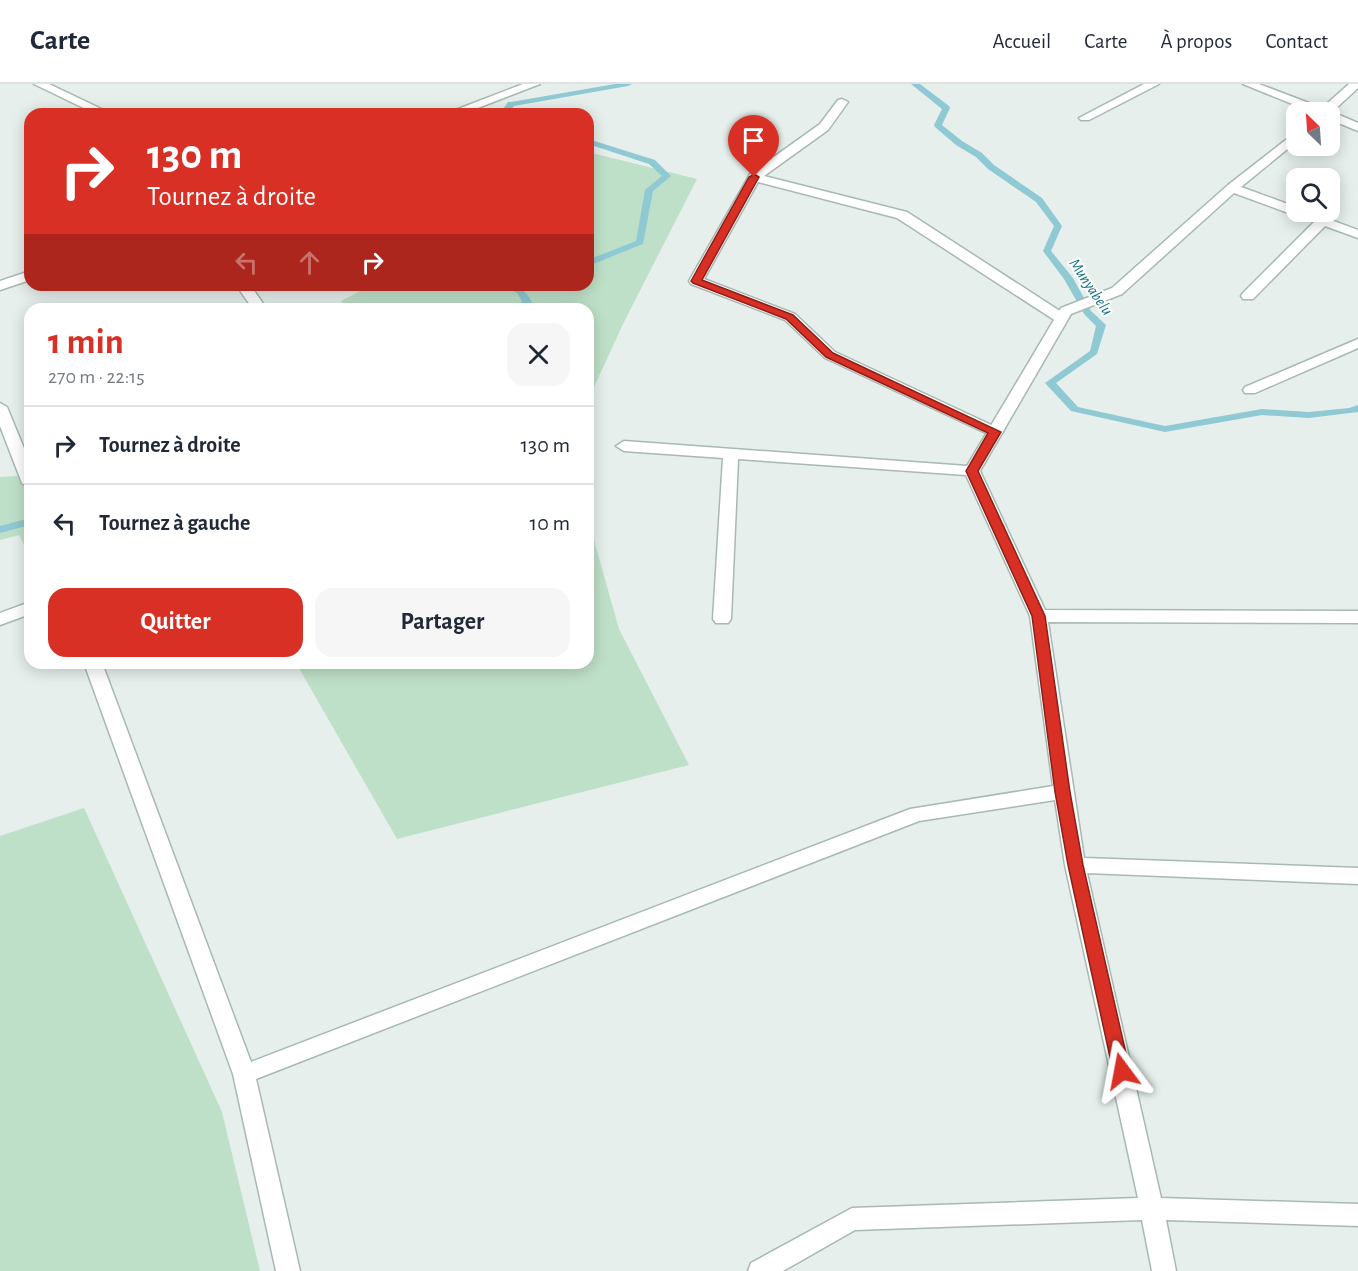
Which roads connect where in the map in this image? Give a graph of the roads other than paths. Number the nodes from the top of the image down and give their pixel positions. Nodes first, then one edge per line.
1 (40, 84) edge
2 (534, 84) edge
3 (1153, 84) edge
4 (1250, 84) edge
5 (1356, 84) edge
6 (842, 102) dead end
7 (1297, 102) edge
8 (1335, 102) edge
9 (93, 108) edge
10 (468, 108) edge
11 (1085, 118) dead end
12 (1340, 120) edge
13 (1358, 127) edge
14 (1286, 144) edge
15 (754, 177) junction
16 (1232, 188) junction
17 (1286, 207) edge
18 (1322, 222) edge
19 (1326, 222) edge
20 (1358, 234) edge
21 (24, 277) edge
22 (0, 286) edge
23 (1248, 296) dead end
24 (1064, 315) junction
25 (1358, 343) edge
26 (1250, 390) dead end
27 (0, 407) edge
28 (995, 432) junction
29 (624, 446) dead end
30 (731, 453) junction
31 (24, 468) edge
32 (972, 471) junction
33 (24, 610) edge
34 (1039, 616) junction
35 (1358, 617) edge
36 (0, 619) edge
37 (722, 619) dead end
38 (95, 669) edge
39 (1063, 792) junction
40 (1075, 865) junction
41 (1358, 876) edge
42 (244, 1074) junction
43 (1152, 1209) junction
44 (1358, 1215) edge
45 (288, 1271) edge
46 (760, 1271) edge
47 (1164, 1271) edge

1 - 9 street
2 - 10 street
3 - 11 street
4 - 7 street
5 - 8 street
6 - 15 street
12 - 13 street
14 - 16 street
15 - 24 street
15 - 28 street
16 - 17 street
16 - 24 street
18 - 23 street
19 - 20 street
21 - 22 street
24 - 28 street
25 - 26 street
27 - 31 street
28 - 32 street
29 - 30 street
30 - 32 street
30 - 37 street
32 - 34 street
33 - 36 street
34 - 35 street
34 - 39 street
38 - 42 street
39 - 40 street
39 - 42 street
40 - 41 street
40 - 43 street
42 - 45 street
43 - 44 street
43 - 46 street
43 - 47 street

